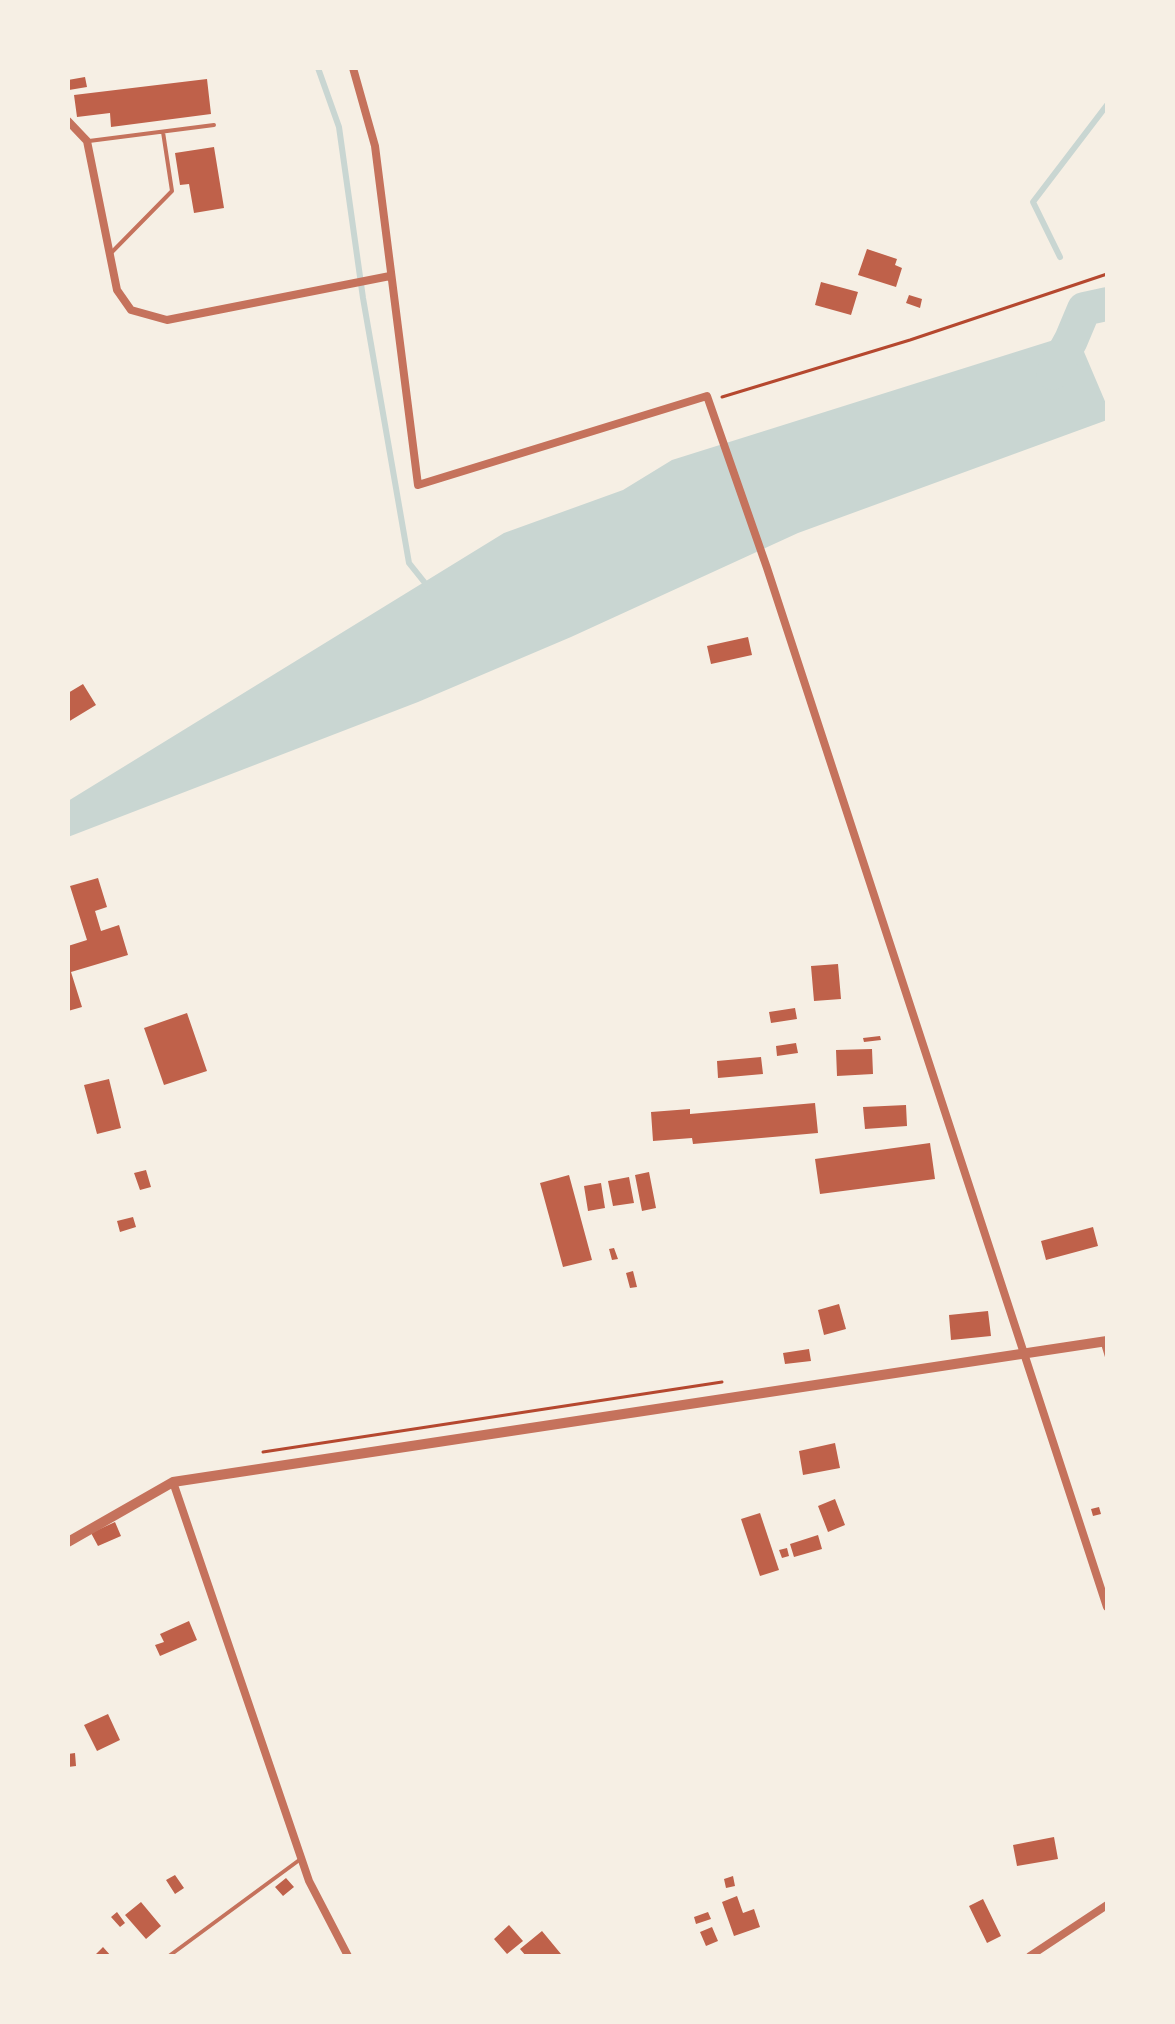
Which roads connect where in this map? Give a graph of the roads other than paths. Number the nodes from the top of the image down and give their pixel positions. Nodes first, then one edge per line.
1 (353, 68) edge
2 (68, 121) edge
3 (214, 125) dead end
4 (163, 132) junction
5 (87, 141) junction
6 (110, 255) junction
7 (390, 276) junction
8 (1105, 1342) edge
9 (1023, 1352) junction
10 (1107, 1357) edge
11 (173, 1482) junction
12 (68, 1542) edge
13 (1107, 1607) edge
14 (302, 1858) junction
15 (1107, 1905) edge
16 (169, 1956) edge
17 (348, 1956) edge
18 (1030, 1956) edge

1 - 7 street
2 - 5 street
3 - 4 lane
4 - 5 lane
4 - 6 lane
5 - 6 street
6 - 7 street
7 - 9 street
8 - 9 street
8 - 10 lane
9 - 11 street
9 - 13 street
11 - 12 street
11 - 14 street
14 - 16 lane
14 - 17 street
15 - 18 street

